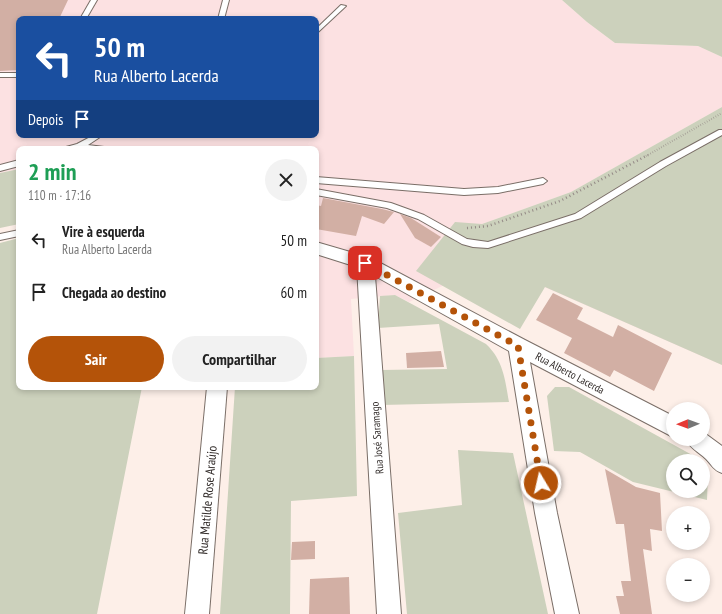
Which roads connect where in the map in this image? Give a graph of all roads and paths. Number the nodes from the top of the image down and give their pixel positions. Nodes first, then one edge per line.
1 (94, 0) edge
2 (226, 0) edge
3 (343, 6) dead end
4 (85, 16) edge
5 (222, 16) edge
6 (319, 29) edge
7 (0, 75) edge
8 (16, 75) edge
9 (722, 113) edge
10 (722, 132) edge
11 (94, 138) edge
12 (80, 146) edge
13 (16, 164) edge
14 (0, 168) edge
15 (319, 180) edge
16 (543, 181) dead end
17 (319, 193) edge
18 (434, 224) junction
19 (16, 235) edge
20 (0, 238) edge
21 (319, 249) edge
22 (365, 263) junction
23 (518, 346) junction
24 (217, 390) edge
25 (666, 423) edge
26 (706, 446) edge
27 (722, 463) edge
28 (197, 614) edge
29 (389, 614) edge
30 (567, 614) edge

1 - 4 lane
2 - 5 lane
3 - 6 lane
7 - 8 lane
9 - 18 path
10 - 18 lane
11 - 12 lane
13 - 14 lane
15 - 16 lane
17 - 18 lane
19 - 20 lane
21 - 22 street, Rua Alberto Lacerda
22 - 23 street, Rua Alberto Lacerda
22 - 29 street, Rua José Saramago
23 - 25 street, Rua Alberto Lacerda
23 - 30 street
24 - 28 street, Rua Matilde Rose Araújo
26 - 27 street

